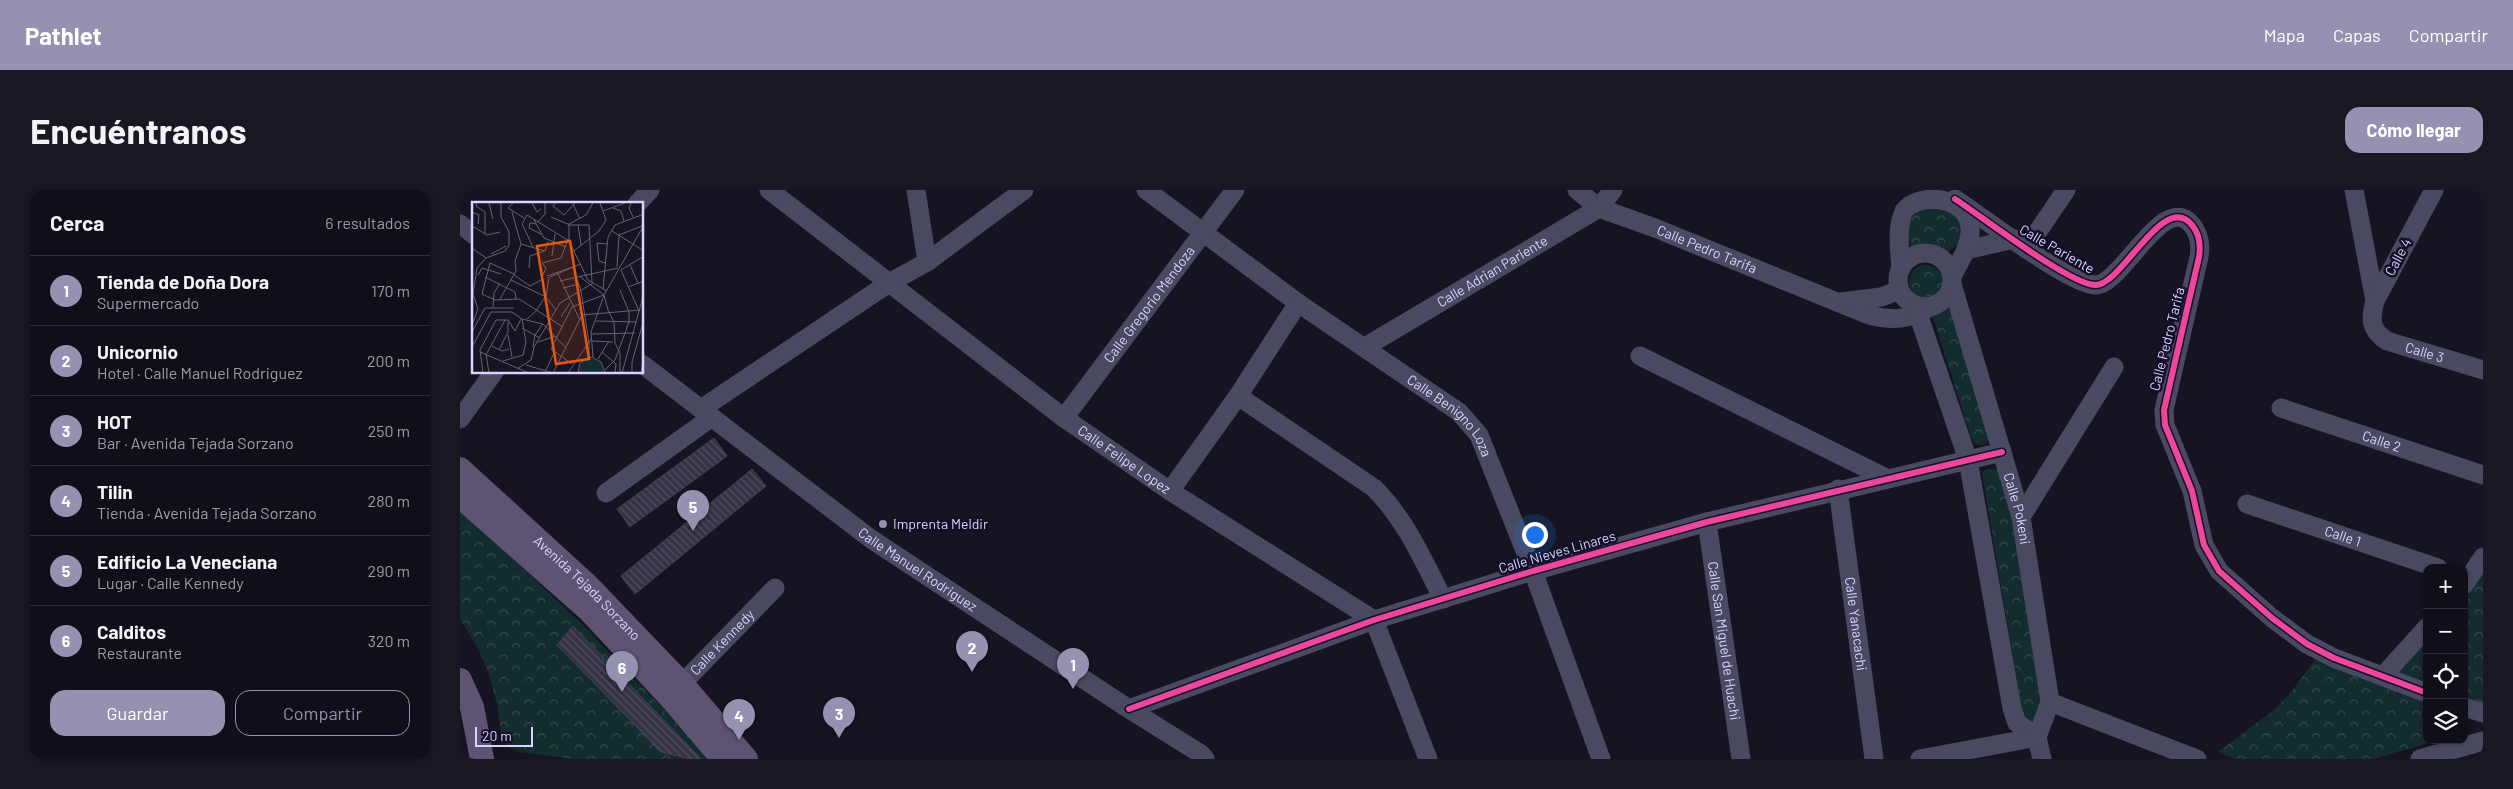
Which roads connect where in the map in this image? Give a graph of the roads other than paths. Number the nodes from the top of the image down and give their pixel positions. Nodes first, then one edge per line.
1 (769, 190) edge
2 (916, 190) edge
3 (1024, 190) edge
4 (1146, 190) edge
5 (1235, 190) edge
6 (1577, 190) edge
7 (1612, 190) edge
8 (2066, 190) edge
9 (2354, 190) edge
10 (2434, 190) edge
11 (1911, 194) edge
12 (1955, 199) junction
13 (1599, 208) junction
14 (2190, 222) joint
15 (460, 224) edge
16 (472, 233) edge
17 (1202, 233) junction
18 (2020, 244) junction
19 (1966, 250) junction
20 (927, 262) junction
21 (1901, 269) junction
22 (1952, 280) junction
23 (889, 283) junction
24 (1900, 290) junction
25 (2376, 301) junction
26 (1840, 302) junction
27 (1298, 303) junction
28 (1922, 309) junction
29 (2372, 327) joint
30 (1365, 347) junction
31 (1640, 356) dead end
32 (644, 366) edge
33 (2114, 367) dead end
34 (2483, 370) edge
35 (493, 374) edge
36 (1238, 396) junction
37 (2281, 408) dead end
38 (706, 413) junction
39 (1064, 418) junction
40 (460, 419) edge
41 (2002, 452) junction
42 (1968, 460) junction
43 (460, 469) edge
44 (2483, 474) edge
45 (1886, 478) junction
46 (1838, 489) junction
47 (1170, 491) junction
48 (606, 493) dead end
49 (460, 496) edge
50 (2247, 504) dead end
51 (2022, 517) junction
52 (1707, 522) junction
53 (2483, 557) edge
54 (2426, 564) edge
55 (1533, 571) junction
56 (2468, 577) edge
57 (775, 588) dead end
58 (1443, 599) junction
59 (1374, 620) junction
60 (2423, 631) edge
61 (2383, 676) junction
62 (460, 680) edge
63 (676, 690) junction
64 (2423, 691) edge
65 (2050, 702) junction
66 (2468, 708) edge
67 (1129, 709) junction
68 (2483, 713) edge
69 (2037, 737) junction
70 (2482, 743) edge
71 (482, 759) edge
72 (723, 759) edge
73 (746, 759) edge
74 (1205, 759) edge
75 (1428, 759) edge
76 (1601, 759) edge
77 (1741, 759) edge
78 (1874, 759) edge
79 (1920, 759) edge
80 (2042, 759) edge
81 (2197, 759) edge
82 (2420, 759) edge

1 - 23 street, Calle Felipe Lopez
2 - 20 street
3 - 20 street
4 - 17 street, Calle Benigno Loza
5 - 17 street, Calle Gregorio Mendoza
6 - 13 street, Calle Pedro Tarifa
7 - 13 street, Calle Adrian Pariente
8 - 18 street
9 - 25 street
10 - 25 street, Calle 4
11 - 12 street, Calle Pariente
11 - 21 street
12 - 18 street, Calle Pariente
12 - 19 street
13 - 26 street, Calle Pedro Tarifa
13 - 30 street, Calle Adrian Pariente
14 - 18 street, Calle Pariente
14 - 61 street, Calle Pedro Tarifa
15 - 16 street
17 - 27 street, Calle Benigno Loza
17 - 39 street, Calle Gregorio Mendoza
18 - 19 street
19 - 22 street
20 - 23 street
21 - 22 street
21 - 24 street
22 - 28 street
22 - 41 street, Calle Pokeni
23 - 38 street
23 - 39 street, Calle Felipe Lopez
24 - 26 street, Calle Pedro Tarifa
24 - 28 street
25 - 29 street, Calle 4
26 - 28 street, Calle Pedro Tarifa
27 - 30 street, Calle Benigno Loza
27 - 36 street
28 - 42 street
29 - 34 street, Calle 3
30 - 55 street, Calle Benigno Loza
31 - 45 street
32 - 38 street, Calle Manuel Rodriguez
33 - 51 street
35 - 40 street
36 - 47 street
36 - 58 street
37 - 44 street, Calle 2
38 - 48 street
38 - 67 street, Calle Manuel Rodriguez
39 - 47 street, Calle Felipe Lopez
41 - 42 street, Calle Nieves Linares
41 - 51 street, Calle Pokeni
42 - 45 street, Calle Nieves Linares
42 - 69 street
43 - 63 main road, Avenida Tejada Sorzano
45 - 46 street, Calle Nieves Linares
46 - 52 street, Calle Nieves Linares
46 - 78 street, Calle Yanacachi
47 - 59 street, Calle Felipe Lopez
49 - 63 main road, Avenida Tejada Sorzano
50 - 54 street, Calle 1
51 - 65 street, Calle Pokeni
52 - 55 street, Calle Nieves Linares
52 - 77 street, Calle San Miguel de Huachi
53 - 56 street
55 - 58 street, Calle Nieves Linares
55 - 76 street, Calle Benigno Loza
57 - 63 street, Calle Kennedy
58 - 59 street, Calle Nieves Linares
59 - 67 street, Calle Nieves Linares
59 - 75 street
60 - 61 street
61 - 64 street, Calle Pedro Tarifa
62 - 71 main road
63 - 72 main road, Avenida Tejada Sorzano
63 - 73 main road, Avenida Tejada Sorzano
65 - 69 street, Calle Pokeni
65 - 81 street
66 - 68 street
67 - 74 street, Calle Manuel Rodriguez
69 - 79 street
69 - 80 street
70 - 82 street

